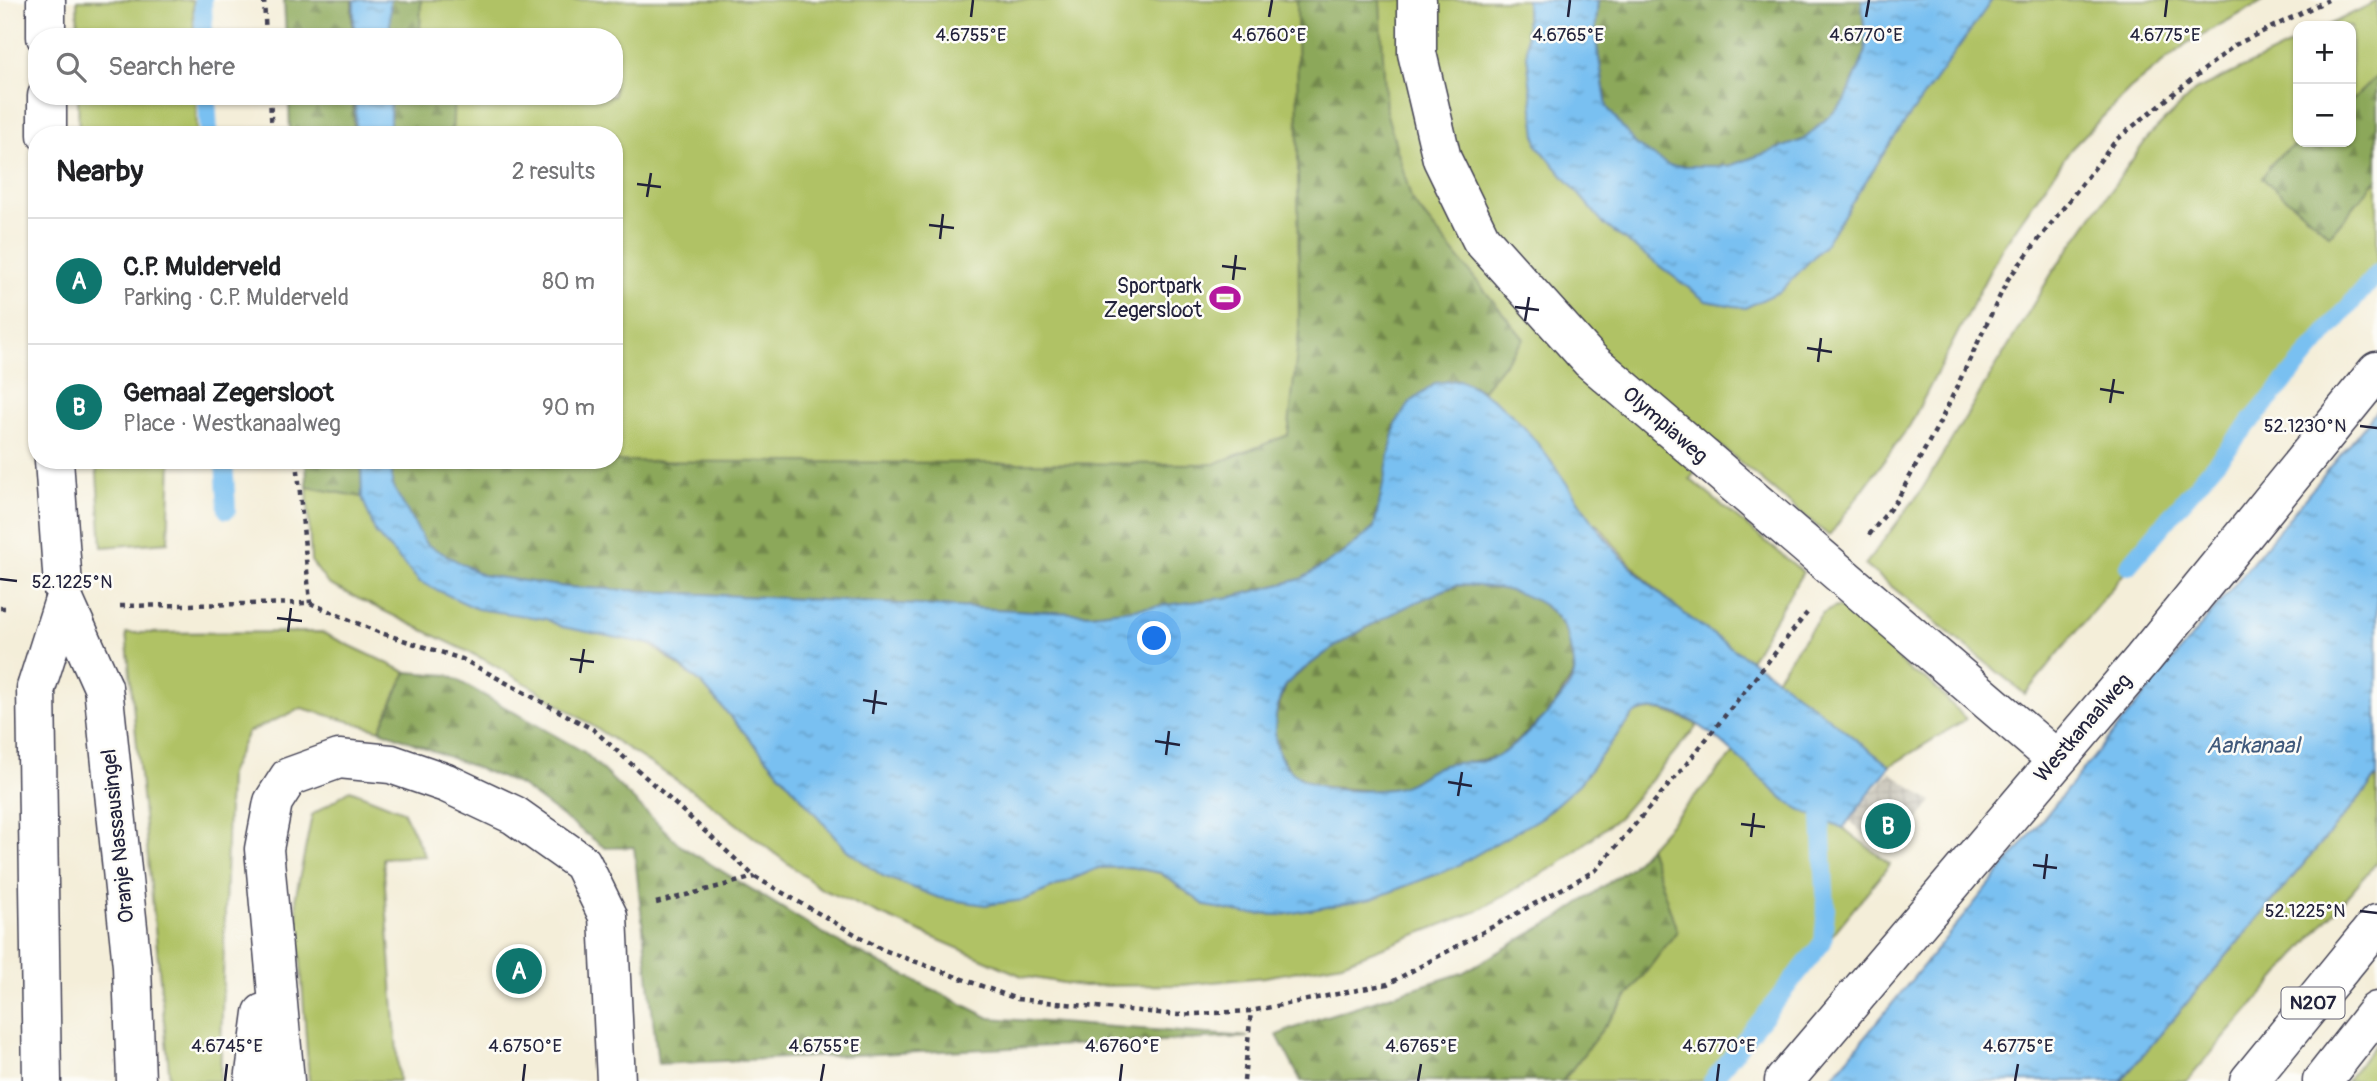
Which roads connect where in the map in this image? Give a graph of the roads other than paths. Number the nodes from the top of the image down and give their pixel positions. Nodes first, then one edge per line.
1 (46, 0) edge
2 (1417, 0) edge
3 (46, 28) edge
4 (47, 105) edge
5 (47, 126) edge
6 (2377, 371) edge
7 (55, 469) edge
8 (64, 600) junction
9 (2056, 759) junction
10 (2377, 924) edge
11 (271, 949) junction
12 (2377, 1011) edge
13 (42, 1081) edge
14 (136, 1081) edge
15 (254, 1081) edge
16 (285, 1081) edge
17 (616, 1081) edge
18 (1784, 1081) edge
19 (2249, 1081) edge
20 (2322, 1081) edge

1 - 3 street
2 - 9 street, Olympiaweg
4 - 5 street
6 - 9 street, Westkanaalweg
7 - 8 street, Oranje Nassausingel
8 - 13 street, Oranje Nassausingel, bridge
8 - 14 street, Oranje Nassausingel, bridge
9 - 18 street, Westkanaalweg
10 - 19 street, N207
11 - 15 street
11 - 16 street
11 - 17 street
12 - 20 street, N207

